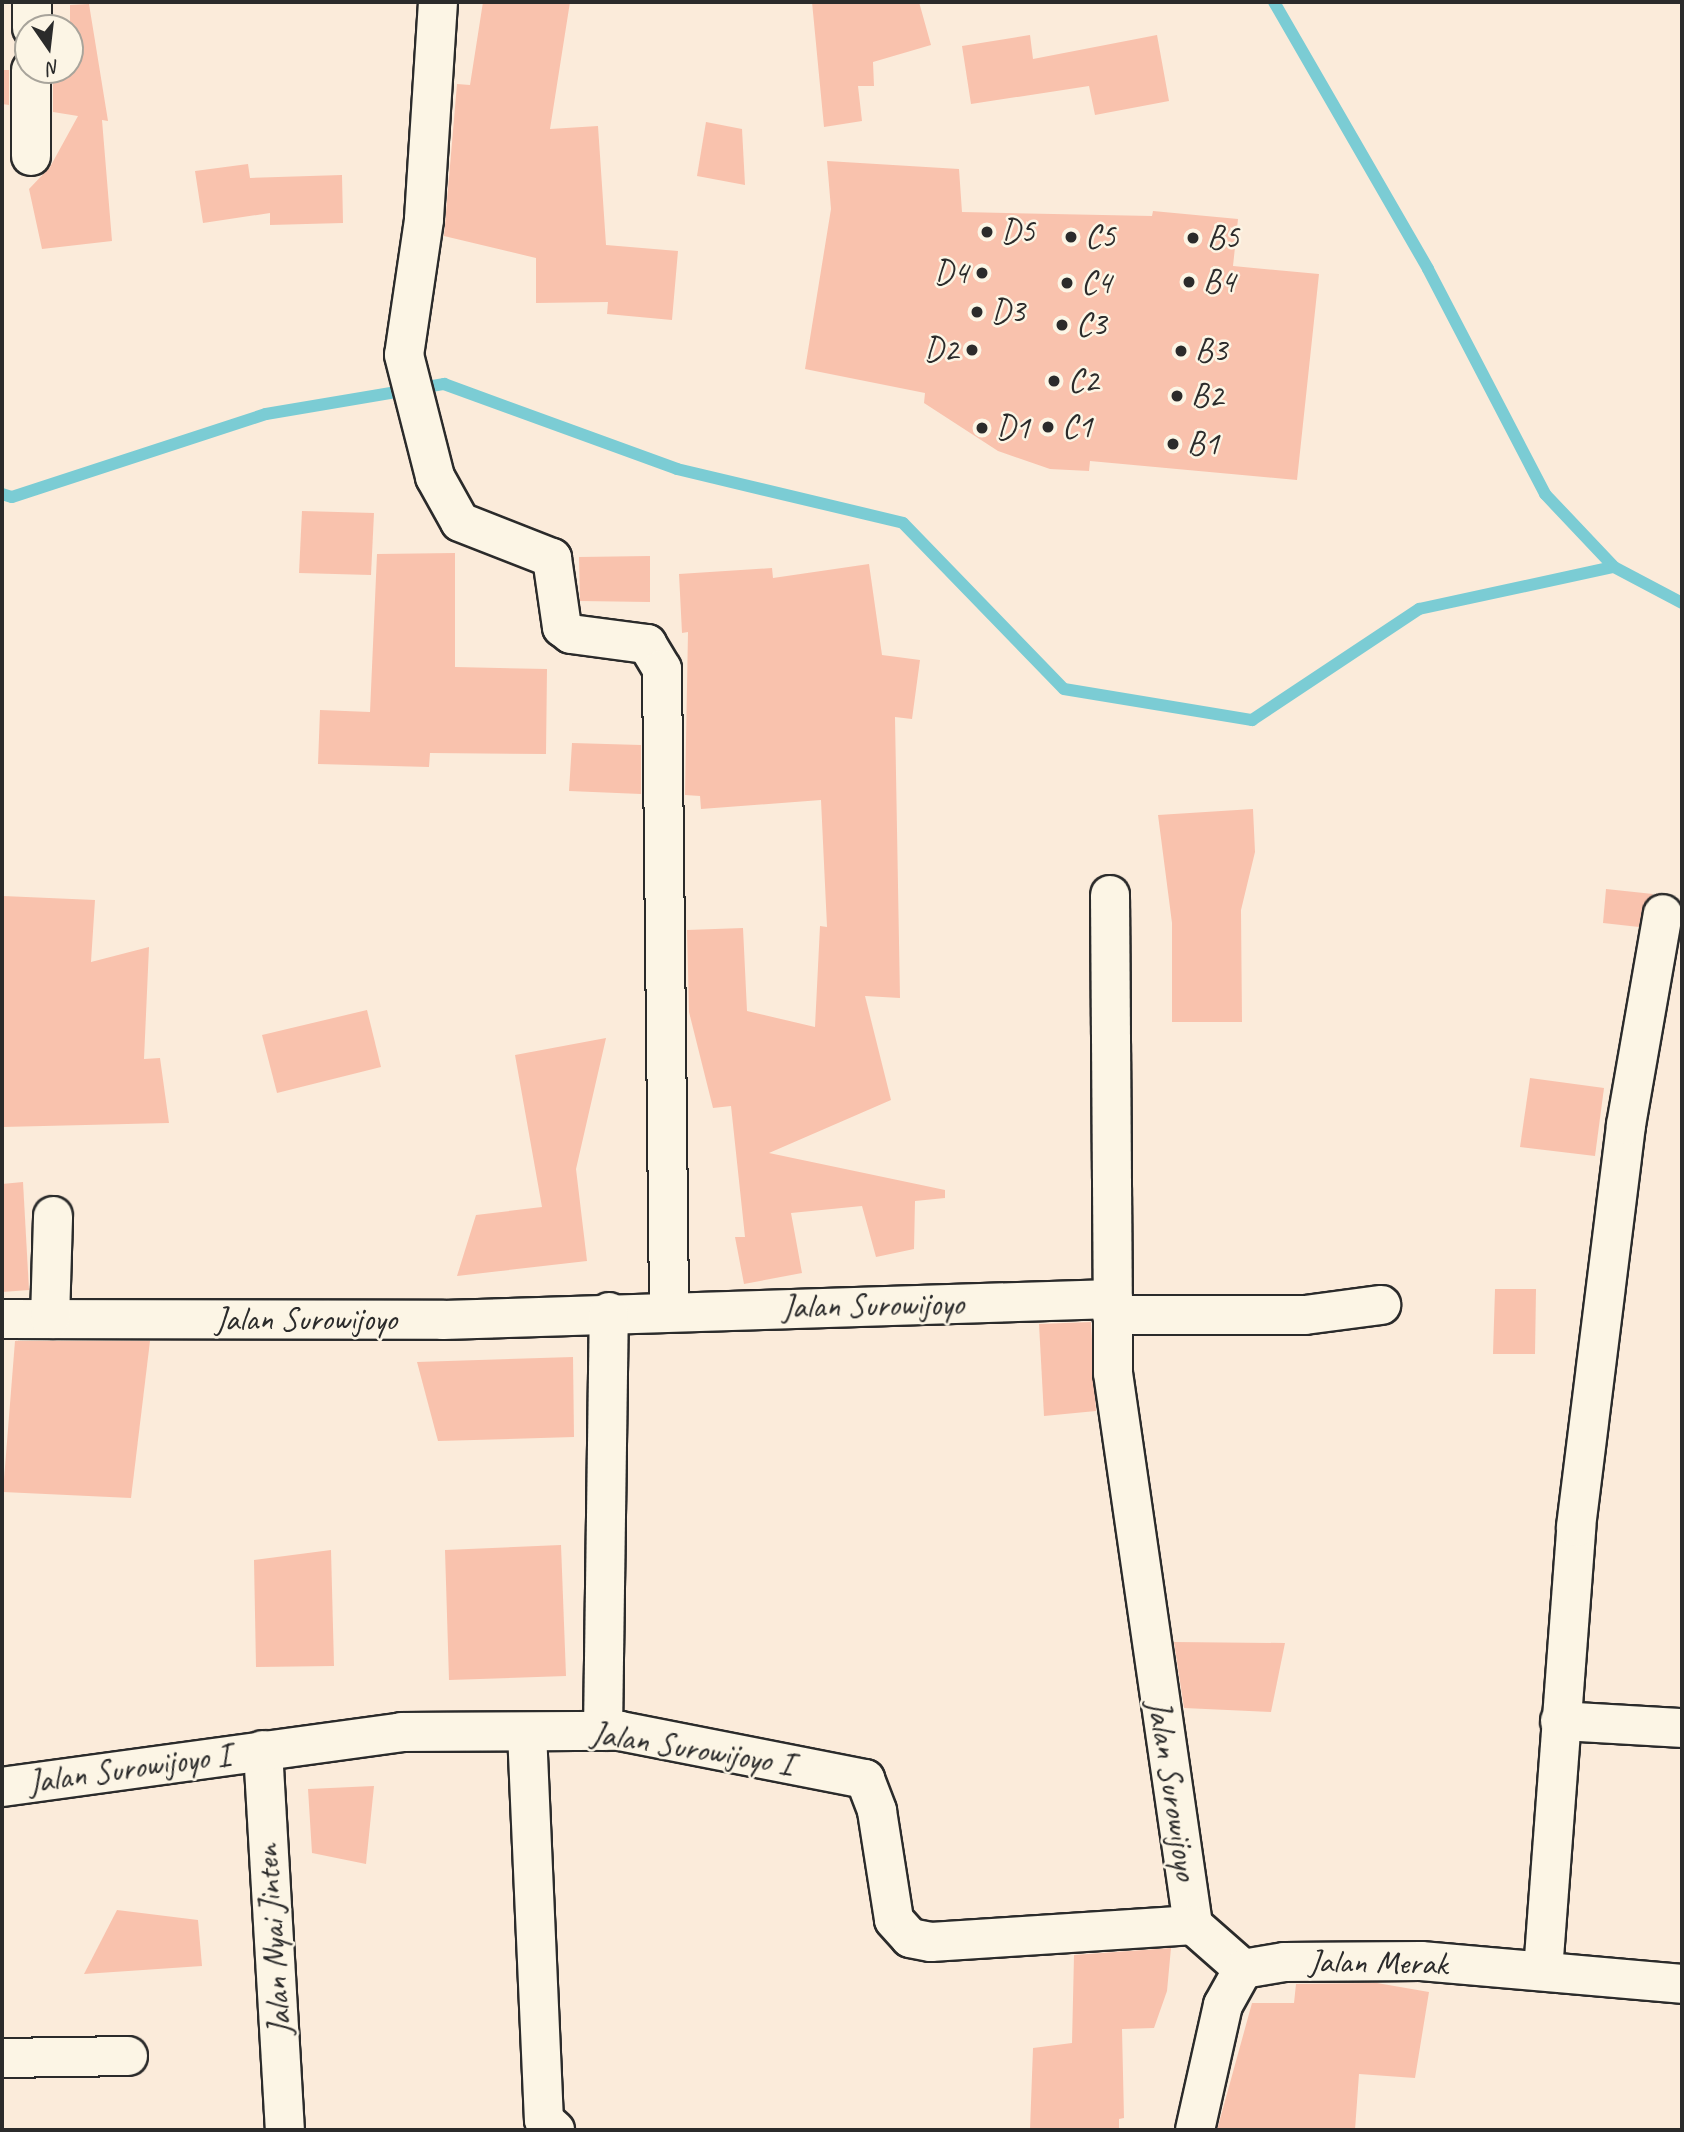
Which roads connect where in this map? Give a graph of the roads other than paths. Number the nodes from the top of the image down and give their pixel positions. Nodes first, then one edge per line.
1 (438, 2) edge
2 (31, 84) edge
3 (31, 156) dead end
4 (1110, 895) dead end
5 (1663, 914) dead end
6 (53, 1216) dead end
7 (1381, 1305) dead end
8 (1113, 1307) junction
9 (669, 1310) junction
10 (609, 1312) junction
11 (2, 1319) edge
12 (50, 1319) junction
13 (1560, 1721) junction
14 (1682, 1728) edge
15 (603, 1731) junction
16 (527, 1732) junction
17 (263, 1750) junction
18 (2, 1787) edge
19 (1193, 1925) junction
20 (1243, 1969) junction
21 (1542, 1971) junction
22 (1682, 1984) edge
23 (128, 2056) dead end
24 (2, 2058) edge
25 (285, 2130) edge
26 (555, 2130) edge
27 (1195, 2130) edge

1 - 9 street
2 - 3 street
4 - 8 street
5 - 13 street
6 - 12 street
7 - 8 street
8 - 9 street, Jalan Surowijoyo
8 - 19 street, Jalan Surowijoyo
9 - 10 street, Jalan Surowijoyo
10 - 12 street, Jalan Surowijoyo
10 - 15 street
11 - 12 street, Jalan Surowijoyo
13 - 14 street
13 - 21 street
15 - 16 street, Jalan Surowijoyo I
15 - 19 street, Jalan Surowijoyo I
16 - 17 street, Jalan Surowijoyo I
16 - 26 street
17 - 18 street, Jalan Surowijoyo I
17 - 25 street, Jalan Nyai Jinten
19 - 20 street
20 - 21 street, Jalan Merak
20 - 27 street
21 - 22 street, Jalan Merak
23 - 24 street

